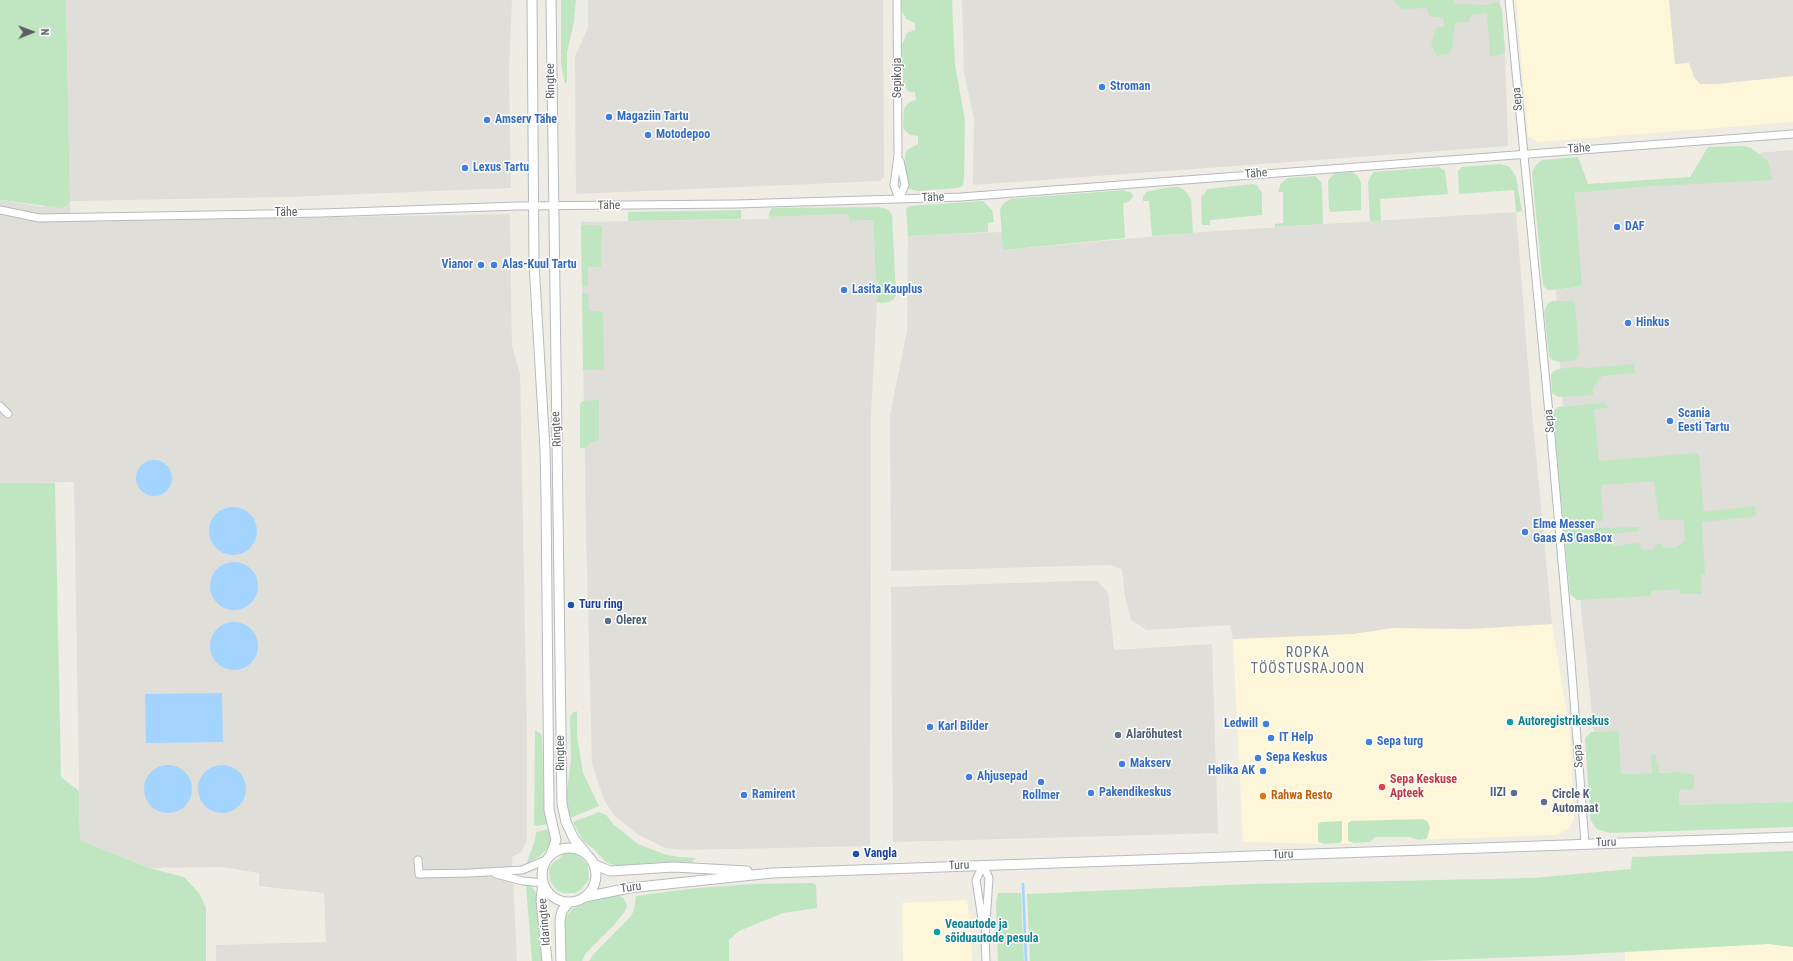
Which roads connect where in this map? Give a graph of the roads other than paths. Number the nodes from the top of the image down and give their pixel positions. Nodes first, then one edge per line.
1 (532, 0) edge
2 (551, 0) edge
3 (897, 0) edge
4 (1509, 0) edge
5 (1793, 134) edge
6 (1522, 153) junction
7 (899, 199) junction
8 (533, 206) junction
9 (553, 206) junction
10 (0, 210) edge
11 (0, 406) edge
12 (8, 414) dead end
13 (1793, 837) edge
14 (1585, 844) junction
15 (585, 852) junction
16 (548, 857) junction
17 (418, 860) dead end
18 (595, 865) junction
19 (983, 865) junction
20 (488, 872) junction
21 (772, 873) junction
22 (543, 883) junction
23 (585, 897) junction
24 (569, 902) junction
25 (985, 937) junction
26 (548, 961) edge
27 (561, 961) edge
28 (986, 961) edge

1 - 8 main road, Ringtee
2 - 9 main road, Ringtee
3 - 7 street, Sepikoja
4 - 6 street, Sepa
5 - 6 street, Tähe
6 - 7 street, Tähe
6 - 14 street, Sepa
7 - 9 street, Tähe
8 - 9 street, Tähe
8 - 10 street, Tähe
8 - 16 main road, Ringtee
9 - 15 main road, Ringtee
11 - 12 street
13 - 14 main road, Turu
14 - 19 main road, Turu
15 - 16 main road
15 - 18 main road
16 - 20 street
16 - 22 main road
17 - 20 street
18 - 21 main road, Turu
18 - 23 main road
19 - 21 main road, Turu
19 - 25 street
19 - 25 street
20 - 22 street
21 - 23 main road, Turu
22 - 24 main road
22 - 26 main road, Idaringtee
23 - 24 main road
24 - 27 main road, Idaringtee
25 - 28 street

